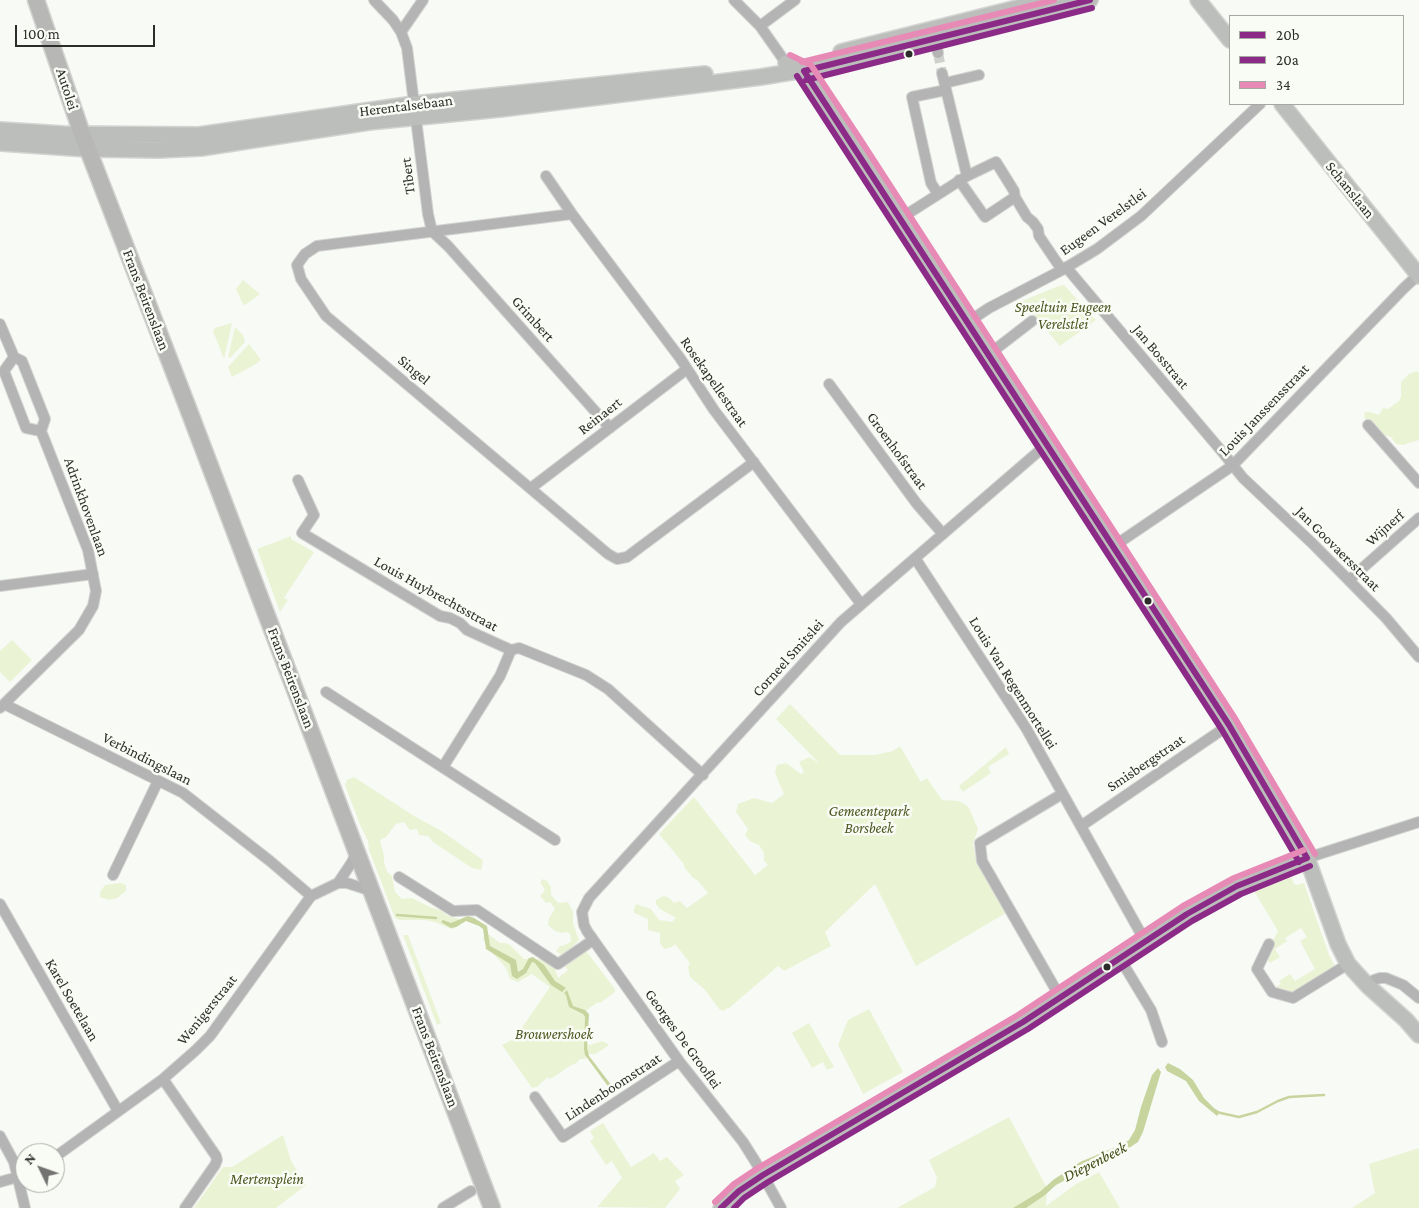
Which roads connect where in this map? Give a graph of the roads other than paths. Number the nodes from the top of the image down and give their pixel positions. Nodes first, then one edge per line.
1 (36, 0) edge
2 (374, 0) edge
3 (423, 0) edge
4 (734, 0) edge
5 (795, 0) edge
6 (1048, 0) edge
7 (1090, 0) edge
8 (1198, 0) edge
9 (760, 26) junction
10 (401, 32) junction
11 (1229, 39) edge
12 (786, 63) junction
13 (808, 65) junction
14 (942, 73) tunnel mouth
15 (979, 75) dead end
16 (946, 86) junction
17 (580, 93) junction
18 (1259, 105) edge
19 (1283, 105) edge
20 (415, 111) junction
21 (0, 130) edge
22 (85, 141) junction
23 (0, 143) edge
24 (546, 176) dead end
25 (962, 178) junction
26 (938, 194) junction
27 (1015, 197) junction
28 (572, 214) junction
29 (901, 218) junction
30 (432, 231) junction
31 (1064, 269) junction
32 (1419, 276) edge
33 (1032, 321) dead end
34 (968, 322) junction
35 (0, 324) edge
36 (988, 355) junction
37 (14, 358) junction
38 (687, 369) junction
39 (829, 384) dead end
40 (1368, 425) dead end
41 (610, 428) junction
42 (41, 431) junction
43 (1046, 445) junction
44 (754, 462) junction
45 (1232, 466) junction
46 (298, 480) dead end
47 (1419, 483) edge
48 (531, 488) junction
49 (1419, 518) edge
50 (943, 534) junction
51 (1114, 546) junction
52 (915, 558) junction
53 (93, 574) junction
54 (1349, 580) junction
55 (0, 586) edge
56 (861, 604) junction
57 (512, 650) junction
58 (1419, 657) edge
59 (326, 692) dead end
60 (2, 706) edge
61 (1229, 725) junction
62 (443, 767) junction
63 (702, 775) junction
64 (158, 781) junction
65 (1062, 794) junction
66 (1419, 822) edge
67 (1081, 826) junction
68 (555, 840) dead end
69 (357, 851) junction
70 (1307, 858) junction
71 (113, 875) dead end
72 (400, 877) dead end
73 (338, 883) junction
74 (372, 891) junction
75 (311, 896) junction
76 (0, 904) edge
77 (582, 919) joint
78 (593, 940) junction
79 (1145, 940) junction
80 (1269, 944) dead end
81 (1119, 957) junction
82 (1348, 964) junction
83 (1368, 986) junction
84 (1060, 997) junction
85 (1419, 998) edge
86 (1419, 1035) edge
87 (1162, 1042) dead end
88 (679, 1062) junction
89 (162, 1079) junction
90 (535, 1097) dead end
91 (118, 1111) junction
92 (0, 1136) edge
93 (65, 1150) edge
94 (15, 1164) edge
95 (763, 1175) junction
96 (15, 1178) edge
97 (0, 1182) edge
98 (471, 1191) dead end
99 (23, 1193) edge
100 (25, 1208) edge
101 (185, 1208) edge
102 (443, 1208) edge
103 (492, 1208) edge
104 (721, 1208) edge
105 (781, 1208) edge

1 - 22 main road, Autolei
2 - 10 street
3 - 10 street
4 - 9 street
5 - 9 street
6 - 13 street, Herentalsebaan
7 - 13 street, Herentalsebaan
8 - 11 street
9 - 12 street
10 - 20 street, Tibert
12 - 13 street
12 - 17 street, Herentalsebaan
13 - 17 street, Herentalsebaan
13 - 29 street
14 - 16 street
15 - 16 street
16 - 25 street
16 - 26 street
17 - 20 street, Herentalsebaan
18 - 31 street, Eugeen Verelstlei
19 - 32 street, Schanslaan
20 - 22 street, Herentalsebaan
20 - 30 street, Tibert
21 - 22 street, Herentalsebaan
22 - 23 street, Herentalsebaan
22 - 69 main road, Frans Beirenslaan
24 - 28 street, Rosekapellestraat
25 - 26 street
25 - 27 street, Jan Bosstraat
25 - 27 street
26 - 29 street
27 - 31 street, Jan Bosstraat
28 - 30 street, Singel
28 - 38 street, Rosekapellestraat
29 - 34 street
30 - 41 street, Grimbert
30 - 48 street, Singel
31 - 34 street, Eugeen Verelstlei
31 - 45 street, Jan Bosstraat
32 - 45 street, Louis Janssensstraat
33 - 36 street
34 - 36 street
35 - 37 street, Adrinkhovenlaan
36 - 43 street
37 - 42 street, Adrinkhovenlaan
37 - 42 street
38 - 41 street, Reinaert
38 - 44 street, Rosekapellestraat
39 - 50 street, Groenhofstraat
40 - 47 street
41 - 48 street, Reinaert
42 - 53 street, Adrinkhovenlaan
43 - 50 street, Corneel Smitslei
43 - 51 street
44 - 48 street, Singel
44 - 56 street, Rosekapellestraat
45 - 51 street, Louis Janssensstraat
45 - 54 street, Jan Goovaersstraat
46 - 57 street, Louis Huybrechtsstraat
49 - 54 street, Wijnerf
50 - 52 street, Corneel Smitslei
51 - 61 street
52 - 56 street, Corneel Smitslei
52 - 65 street, Louis Van Regenmortellei
53 - 55 street
53 - 60 street, Adrinkhovenlaan
54 - 58 street, Jan Goovaersstraat
56 - 63 street, Corneel Smitslei
57 - 62 street
57 - 63 street, Louis Huybrechtsstraat
59 - 62 street
60 - 64 street, Verbindingslaan
61 - 67 street, Smisbergstraat
61 - 70 street
62 - 68 street
63 - 77 street, Corneel Smitslei
64 - 71 street
64 - 75 street, Verbindingslaan
65 - 67 street, Louis Van Regenmortellei
65 - 84 street
66 - 70 street
67 - 79 street, Louis Van Regenmortellei
69 - 73 street
69 - 74 main road, Frans Beirenslaan
70 - 79 street
70 - 82 street
72 - 78 street
73 - 74 street
73 - 75 street, Wenigerstraat
74 - 103 main road, Frans Beirenslaan
75 - 89 street, Wenigerstraat
76 - 91 street, Karel Soetelaan
77 - 78 street, Georges De Grooflei
78 - 88 street, Georges De Grooflei
79 - 81 street
80 - 82 street
81 - 84 street
81 - 87 street
82 - 83 street
83 - 85 street
83 - 86 street
84 - 95 street
88 - 90 street, Lindenboomstraat
88 - 95 street, Georges De Grooflei
89 - 91 street, Wenigerstraat
89 - 101 street
91 - 93 street, Wenigerstraat
92 - 94 street
95 - 104 street
95 - 105 street, Georges De Grooflei
96 - 97 street
98 - 102 street
99 - 100 street

